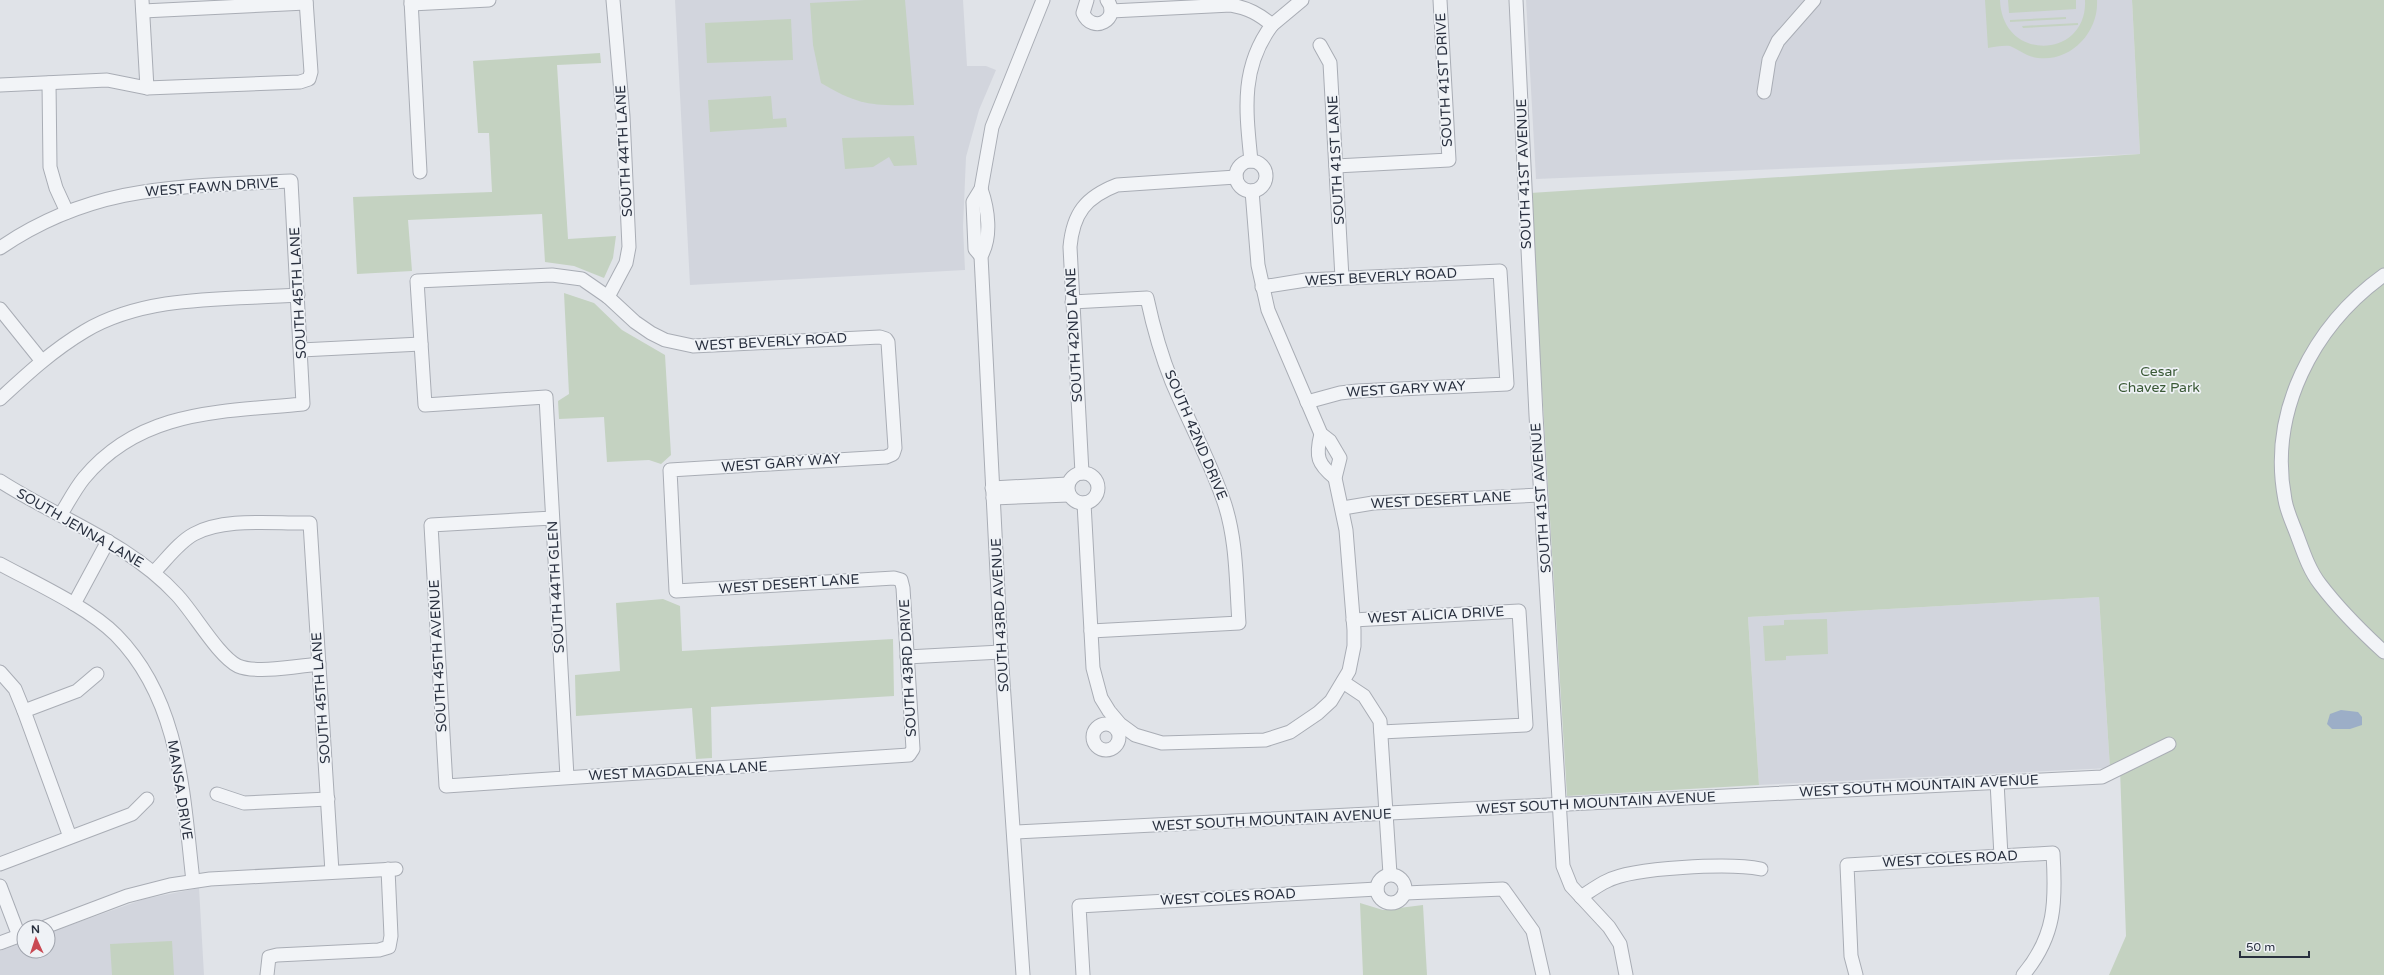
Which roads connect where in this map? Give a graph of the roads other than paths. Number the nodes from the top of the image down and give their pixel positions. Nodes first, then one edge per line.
1 (489, 0) edge
2 (613, 0) edge
3 (1043, 0) edge
4 (1087, 0) edge
5 (1302, 0) edge
6 (1440, 0) edge
7 (1516, 0) edge
8 (1814, 0) edge
9 (306, 1) edge
10 (411, 2) edge
11 (143, 6) edge
12 (1110, 6) edge
13 (1272, 25) junction
14 (1320, 45) dead end
15 (49, 83) junction
16 (0, 85) edge
17 (147, 88) junction
18 (1764, 92) dead end
19 (1251, 161) junction
20 (1336, 166) junction
21 (420, 172) dead end
22 (1236, 177) junction
23 (292, 181) joint
24 (1252, 192) junction
25 (66, 212) junction
26 (0, 248) edge
27 (2384, 275) edge
28 (1342, 278) junction
29 (1262, 287) junction
30 (298, 295) junction
31 (608, 297) junction
32 (1072, 302) junction
33 (0, 309) edge
34 (421, 344) junction
35 (301, 350) junction
36 (41, 360) junction
37 (1507, 384) joint
38 (0, 399) edge
39 (1307, 402) junction
40 (1321, 434) junction
41 (893, 454) joint
42 (1082, 473) junction
43 (1335, 478) junction
44 (0, 480) edge
45 (1069, 489) junction
46 (993, 493) junction
47 (1540, 495) junction
48 (1084, 503) junction
49 (1343, 508) junction
50 (61, 514) junction
51 (552, 518) junction
52 (108, 541) junction
53 (0, 564) edge
54 (154, 572) junction
55 (901, 580) joint
56 (676, 591) joint
57 (74, 604) junction
58 (1353, 620) junction
59 (1090, 631) junction
60 (1001, 652) junction
61 (2384, 652) edge
62 (907, 657) junction
63 (319, 664) junction
64 (0, 672) edge
65 (97, 674) dead end
66 (1343, 682) junction
67 (24, 711) junction
68 (1381, 732) junction
69 (2169, 744) dead end
70 (909, 755) joint
71 (567, 777) junction
72 (1997, 782) junction
73 (446, 786) joint
74 (217, 794) dead end
75 (147, 799) dead end
76 (328, 799) junction
77 (1560, 805) junction
78 (1388, 814) junction
79 (1014, 832) junction
80 (70, 838) junction
81 (2001, 856) junction
82 (0, 864) edge
83 (1761, 869) dead end
84 (332, 872) junction
85 (1390, 874) junction
86 (193, 881) junction
87 (0, 886) edge
88 (1377, 889) junction
89 (1405, 893) junction
90 (1581, 897) junction
91 (16, 922) edge
92 (56, 923) edge
93 (16, 937) edge
94 (0, 943) edge
95 (267, 975) edge
96 (1023, 975) edge
97 (1083, 975) edge
98 (1543, 975) edge
99 (1626, 975) edge
100 (1856, 975) edge
101 (2023, 975) edge

1 - 10 street
2 - 31 street, SOUTH 44TH LANE
3 - 46 street, SOUTH 43RD AVENUE
4 - 12 street
5 - 13 street
6 - 20 street, SOUTH 41ST DRIVE
7 - 47 street, SOUTH 41ST AVENUE
8 - 18 street
9 - 11 street
9 - 17 street
10 - 21 street
11 - 17 street
12 - 13 street
13 - 19 street
14 - 20 street, SOUTH 41ST LANE
15 - 16 street
15 - 17 street
15 - 25 street
19 - 22 street
19 - 24 street
20 - 28 street, SOUTH 41ST LANE
22 - 24 street
22 - 32 street, SOUTH 42ND LANE
23 - 25 street, WEST FAWN DRIVE
23 - 30 street, SOUTH 45TH LANE
24 - 29 street
25 - 26 street, WEST FAWN DRIVE
27 - 61 street
28 - 29 street, WEST BEVERLY ROAD
28 - 37 street, WEST BEVERLY ROAD
29 - 39 street
30 - 35 street, SOUTH 45TH LANE
30 - 36 street
31 - 34 street, WEST BEVERLY ROAD
31 - 41 street, WEST BEVERLY ROAD
32 - 42 street, SOUTH 42ND LANE
32 - 59 street, SOUTH 42ND DRIVE
33 - 36 street
34 - 35 street
34 - 51 street, SOUTH 44TH GLEN
35 - 50 street, SOUTH 45TH LANE
36 - 38 street
37 - 39 street, WEST GARY WAY
39 - 40 street
40 - 43 street
40 - 43 street
41 - 56 street, WEST GARY WAY
42 - 45 street
42 - 48 street
43 - 49 street
44 - 50 street, SOUTH JENNA LANE
45 - 46 street
45 - 48 street
46 - 60 street, SOUTH 43RD AVENUE
47 - 49 street, WEST DESERT LANE
47 - 77 street, SOUTH 41ST AVENUE
48 - 59 street
49 - 58 street
50 - 52 street, SOUTH JENNA LANE
51 - 71 street, SOUTH 44TH GLEN
51 - 73 street, SOUTH 45TH AVENUE
52 - 54 street, SOUTH JENNA LANE
52 - 57 street
53 - 57 street, MANSA DRIVE
54 - 63 street, SOUTH JENNA LANE
54 - 63 street, SOUTH 45TH LANE
55 - 56 street, WEST DESERT LANE
55 - 62 street, SOUTH 43RD DRIVE
57 - 86 street, MANSA DRIVE
58 - 66 street
58 - 68 street, WEST ALICIA DRIVE
59 - 66 street
60 - 62 street
60 - 79 street, SOUTH 43RD AVENUE
62 - 70 street, SOUTH 43RD DRIVE
63 - 76 street, SOUTH 45TH LANE
64 - 67 street
65 - 67 street
66 - 68 street
67 - 80 street
68 - 78 street
69 - 72 street, WEST SOUTH MOUNTAIN AVENUE
70 - 71 street, WEST MAGDALENA LANE
71 - 73 street, WEST MAGDALENA LANE
72 - 77 street, WEST SOUTH MOUNTAIN AVENUE
72 - 81 street
74 - 76 street
75 - 80 street
76 - 84 street, SOUTH 45TH LANE
77 - 78 street, WEST SOUTH MOUNTAIN AVENUE
77 - 90 street, SOUTH 41ST AVENUE
78 - 79 street, WEST SOUTH MOUNTAIN AVENUE
78 - 85 street
79 - 96 street, SOUTH 43RD AVENUE
80 - 82 street
81 - 100 street, WEST COLES ROAD
81 - 101 street, WEST COLES ROAD
83 - 90 street
84 - 86 street
84 - 95 street
85 - 88 street
85 - 89 street
86 - 92 street
87 - 91 street
88 - 89 street
88 - 97 street, WEST COLES ROAD
89 - 98 street
90 - 99 street, SOUTH 41ST AVENUE
93 - 94 street

